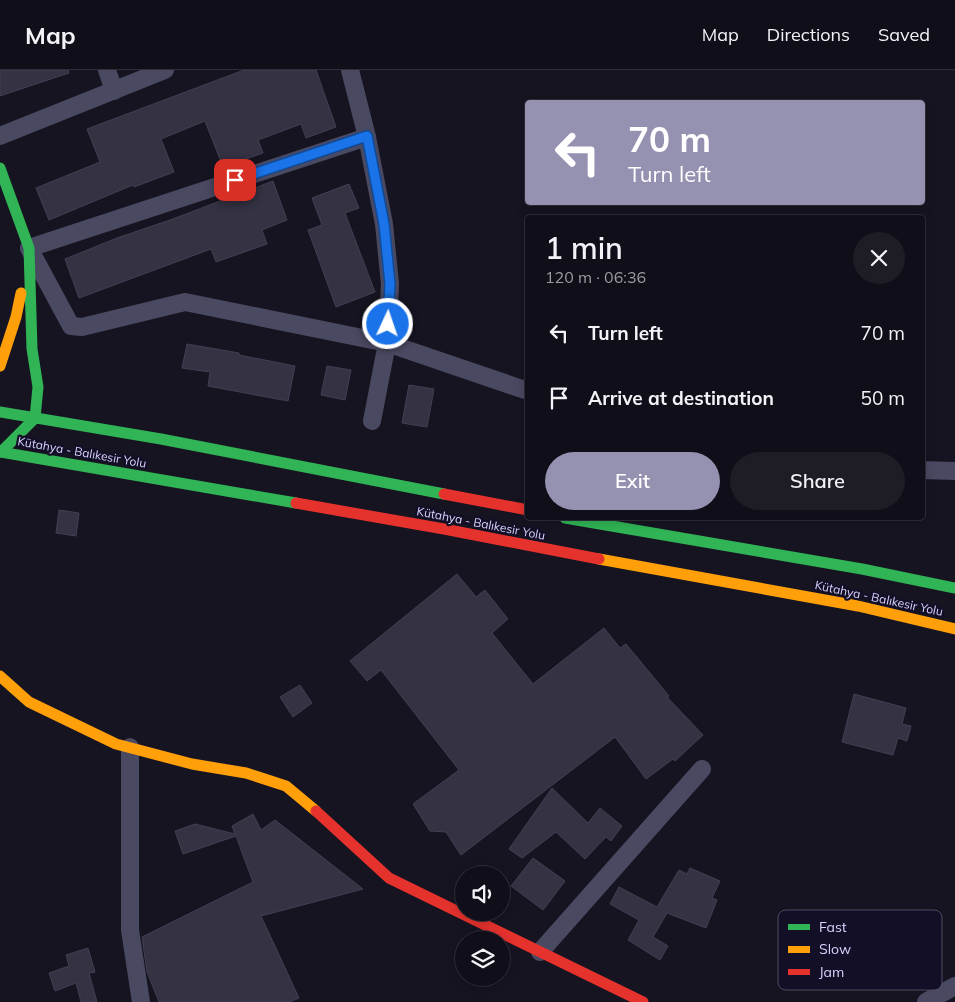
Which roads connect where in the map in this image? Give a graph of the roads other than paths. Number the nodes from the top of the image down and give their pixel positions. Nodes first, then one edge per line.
1 (107, 70) edge
2 (165, 70) edge
3 (350, 70) edge
4 (114, 90) junction
5 (0, 136) edge
6 (367, 136) junction
7 (0, 168) edge
8 (28, 248) junction
9 (387, 344) junction
10 (0, 366) edge
11 (525, 390) edge
12 (0, 412) edge
13 (35, 418) junction
14 (372, 421) dead end
15 (0, 451) edge
16 (0, 456) edge
17 (925, 470) edge
18 (955, 471) edge
19 (525, 509) edge
20 (577, 520) edge
21 (955, 588) edge
22 (955, 629) edge
23 (0, 676) edge
24 (130, 747) junction
25 (702, 769) dead end
26 (540, 952) junction
27 (955, 986) edge
28 (141, 1002) edge
29 (642, 1002) edge
30 (926, 1002) edge

1 - 4 street
2 - 4 street
3 - 6 street
4 - 5 street
6 - 8 street
6 - 9 street
7 - 8 main road
8 - 9 street
8 - 10 main road
8 - 13 main road
9 - 11 street
9 - 14 street
12 - 13 main road, Kütahya - Balıkesir Yolu
13 - 15 main road
13 - 19 main road, Kütahya - Balıkesir Yolu
15 - 16 main road
15 - 22 main road, Kütahya - Balıkesir Yolu
17 - 18 street
20 - 21 main road, Kütahya - Balıkesir Yolu
23 - 24 main road
24 - 26 main road
24 - 28 street
25 - 26 street
26 - 29 main road
27 - 30 street

